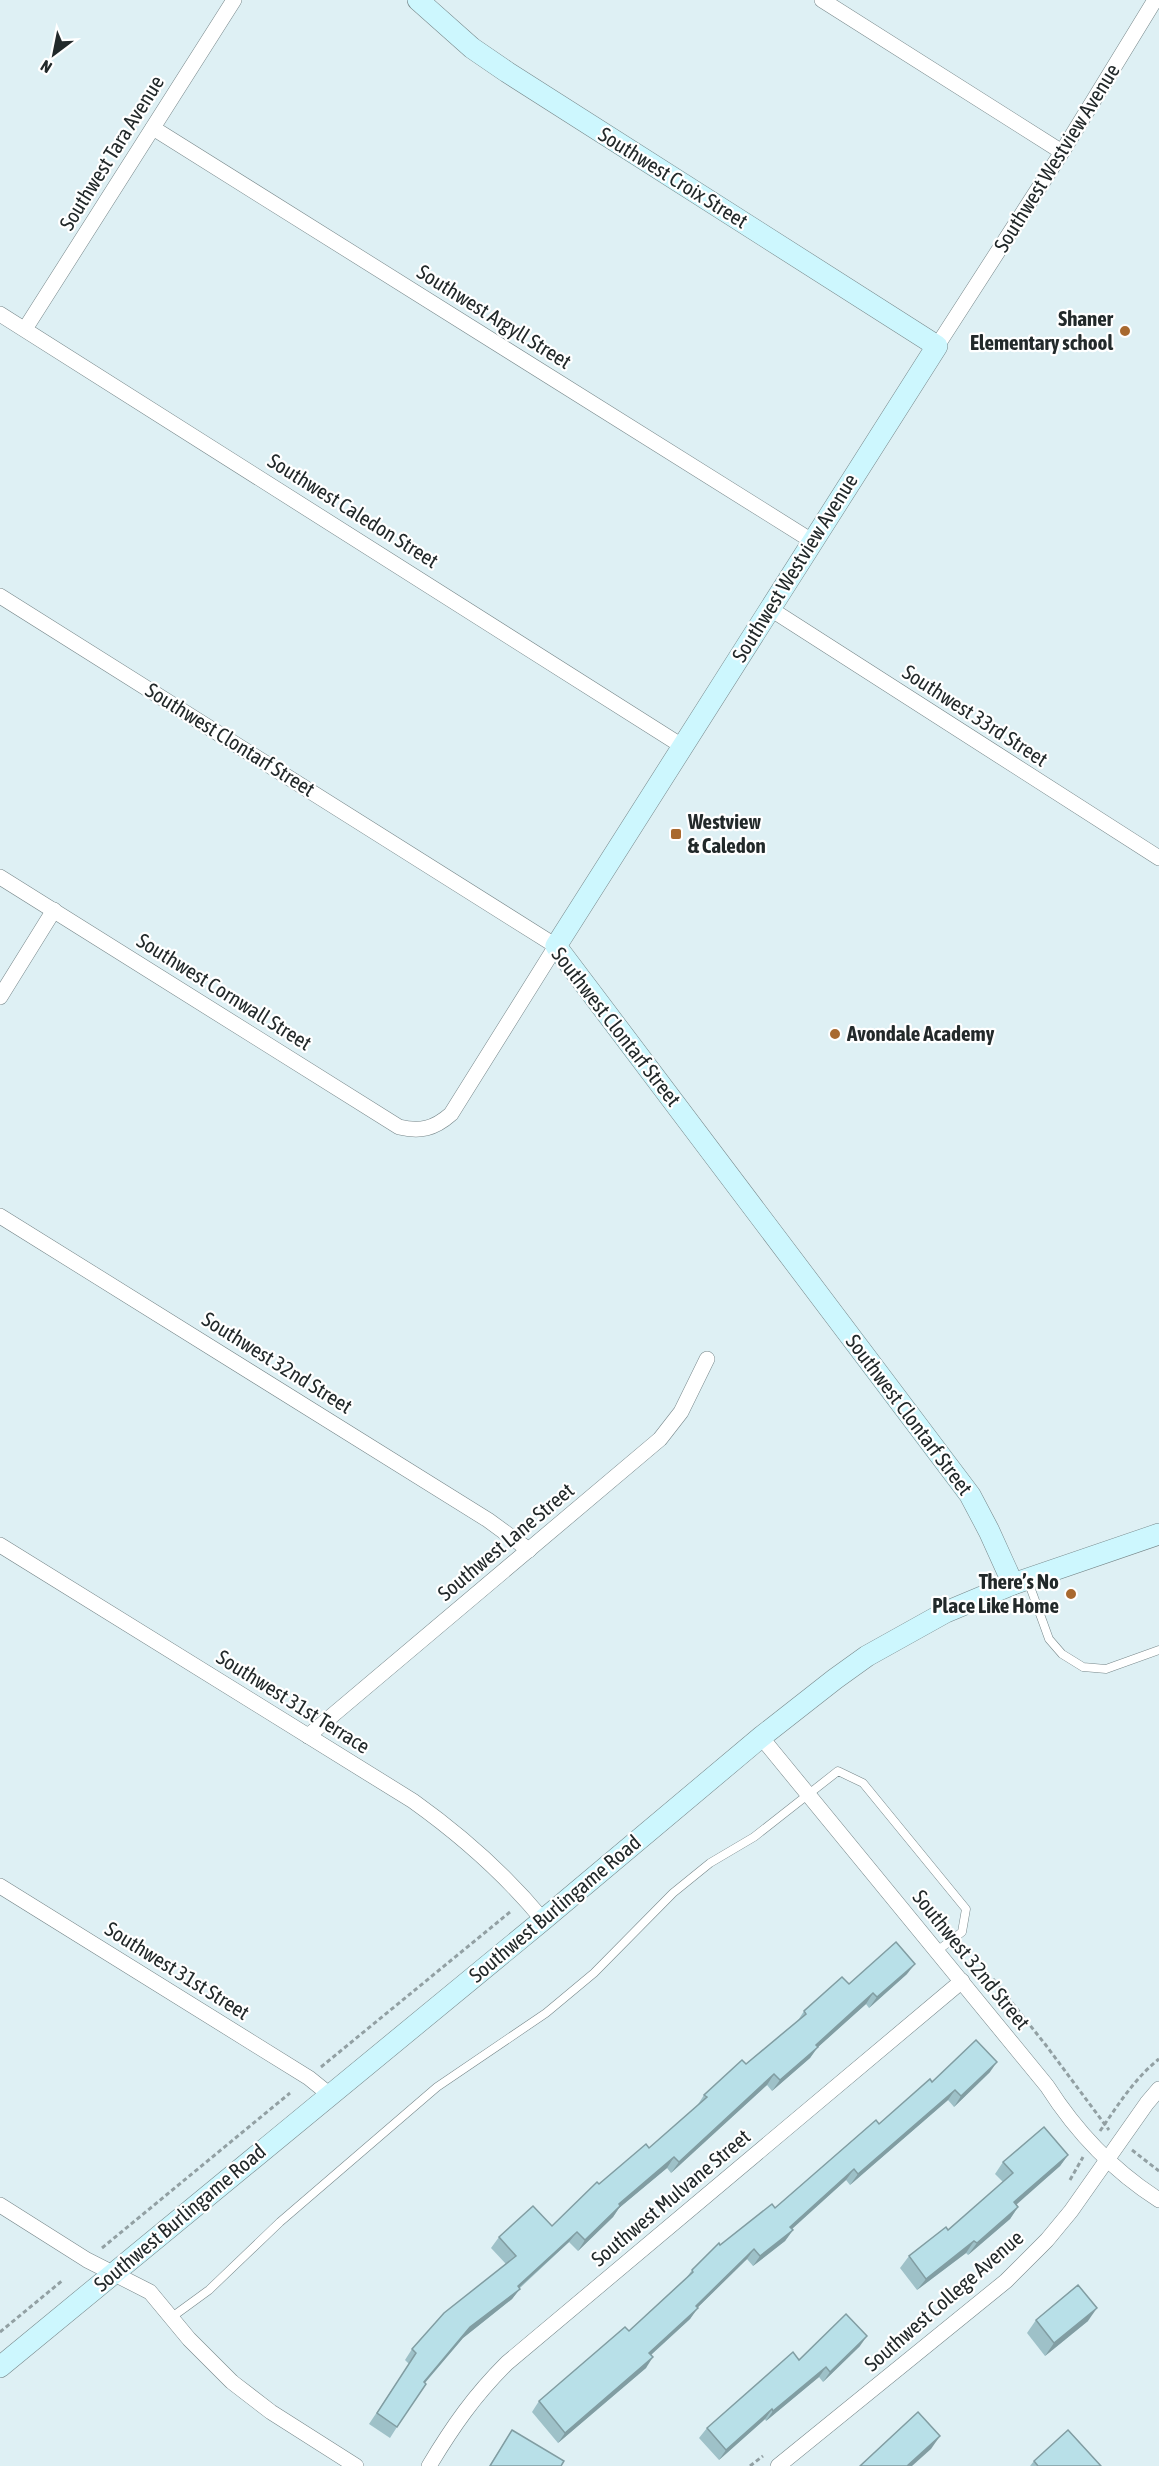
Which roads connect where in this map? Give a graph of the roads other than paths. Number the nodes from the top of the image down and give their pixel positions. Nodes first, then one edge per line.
1 (234, 0) edge
2 (418, 0) edge
3 (822, 0) edge
4 (1155, 0) edge
5 (153, 129) junction
6 (1062, 152) junction
7 (0, 314) edge
8 (25, 329) junction
9 (937, 346) junction
10 (812, 541) junction
11 (0, 596) edge
12 (769, 608) junction
13 (682, 746) junction
14 (1159, 858) edge
15 (0, 877) edge
16 (54, 910) junction
17 (556, 946) junction
18 (0, 997) edge
19 (430, 1128) joint
20 (0, 1216) edge
21 (708, 1359) dead end
22 (1158, 1537) edge
23 (0, 1545) edge
24 (529, 1550) junction
25 (1020, 1582) junction
26 (1159, 1650) edge
27 (308, 1736) junction
28 (761, 1737) junction
29 (808, 1795) junction
30 (0, 1886) edge
31 (543, 1920) junction
32 (937, 1951) junction
33 (962, 1981) junction
34 (1159, 2090) edge
35 (330, 2095) junction
36 (1107, 2160) junction
37 (1159, 2200) edge
38 (0, 2205) edge
39 (113, 2274) junction
40 (172, 2317) junction
41 (0, 2367) edge
42 (356, 2466) edge
43 (429, 2466) edge
44 (778, 2466) edge

1 - 5 street, Southwest Tara Avenue
2 - 9 street, Southwest Croix Street
3 - 6 street
4 - 6 street, Southwest Westview Avenue
5 - 8 street, Southwest Tara Avenue
5 - 10 street, Southwest Argyll Street
6 - 9 street, Southwest Westview Avenue
7 - 8 street, Southwest Caledon Street
8 - 13 street, Southwest Caledon Street
9 - 10 street, Southwest Westview Avenue
10 - 12 street, Southwest Westview Avenue
11 - 17 street, Southwest Clontarf Street
12 - 13 street, Southwest Westview Avenue
12 - 14 street, Southwest 33rd Street
13 - 17 street, Southwest Westview Avenue
15 - 16 street, Southwest Cornwall Street
16 - 18 street
16 - 19 street, Southwest Cornwall Street
17 - 19 street, Southwest Westview Avenue
17 - 25 street, Southwest Clontarf Street
20 - 24 street, Southwest 32nd Street
21 - 24 street, Southwest Lane Street
22 - 25 street, Southwest Burlingame Road
23 - 27 street, Southwest 31st Terrace
24 - 27 street, Southwest Lane Street
25 - 26 lane
25 - 28 street, Southwest Burlingame Road
27 - 31 street, Southwest 31st Terrace
28 - 29 street, Southwest 32nd Street
28 - 31 street, Southwest Burlingame Road
29 - 32 street, Southwest 32nd Street
29 - 32 lane
29 - 40 lane
30 - 35 street, Southwest 31st Street
31 - 35 street, Southwest Burlingame Road
32 - 33 street, Southwest 32nd Street
33 - 36 street, Southwest 32nd Street
33 - 43 street, Southwest Mulvane Street
34 - 36 street, Southwest College Avenue
35 - 39 street, Southwest Burlingame Road
36 - 37 street, Southwest 32nd Street
36 - 44 street, Southwest College Avenue
38 - 39 street
39 - 40 street
39 - 41 street, Southwest Burlingame Road
40 - 42 street

